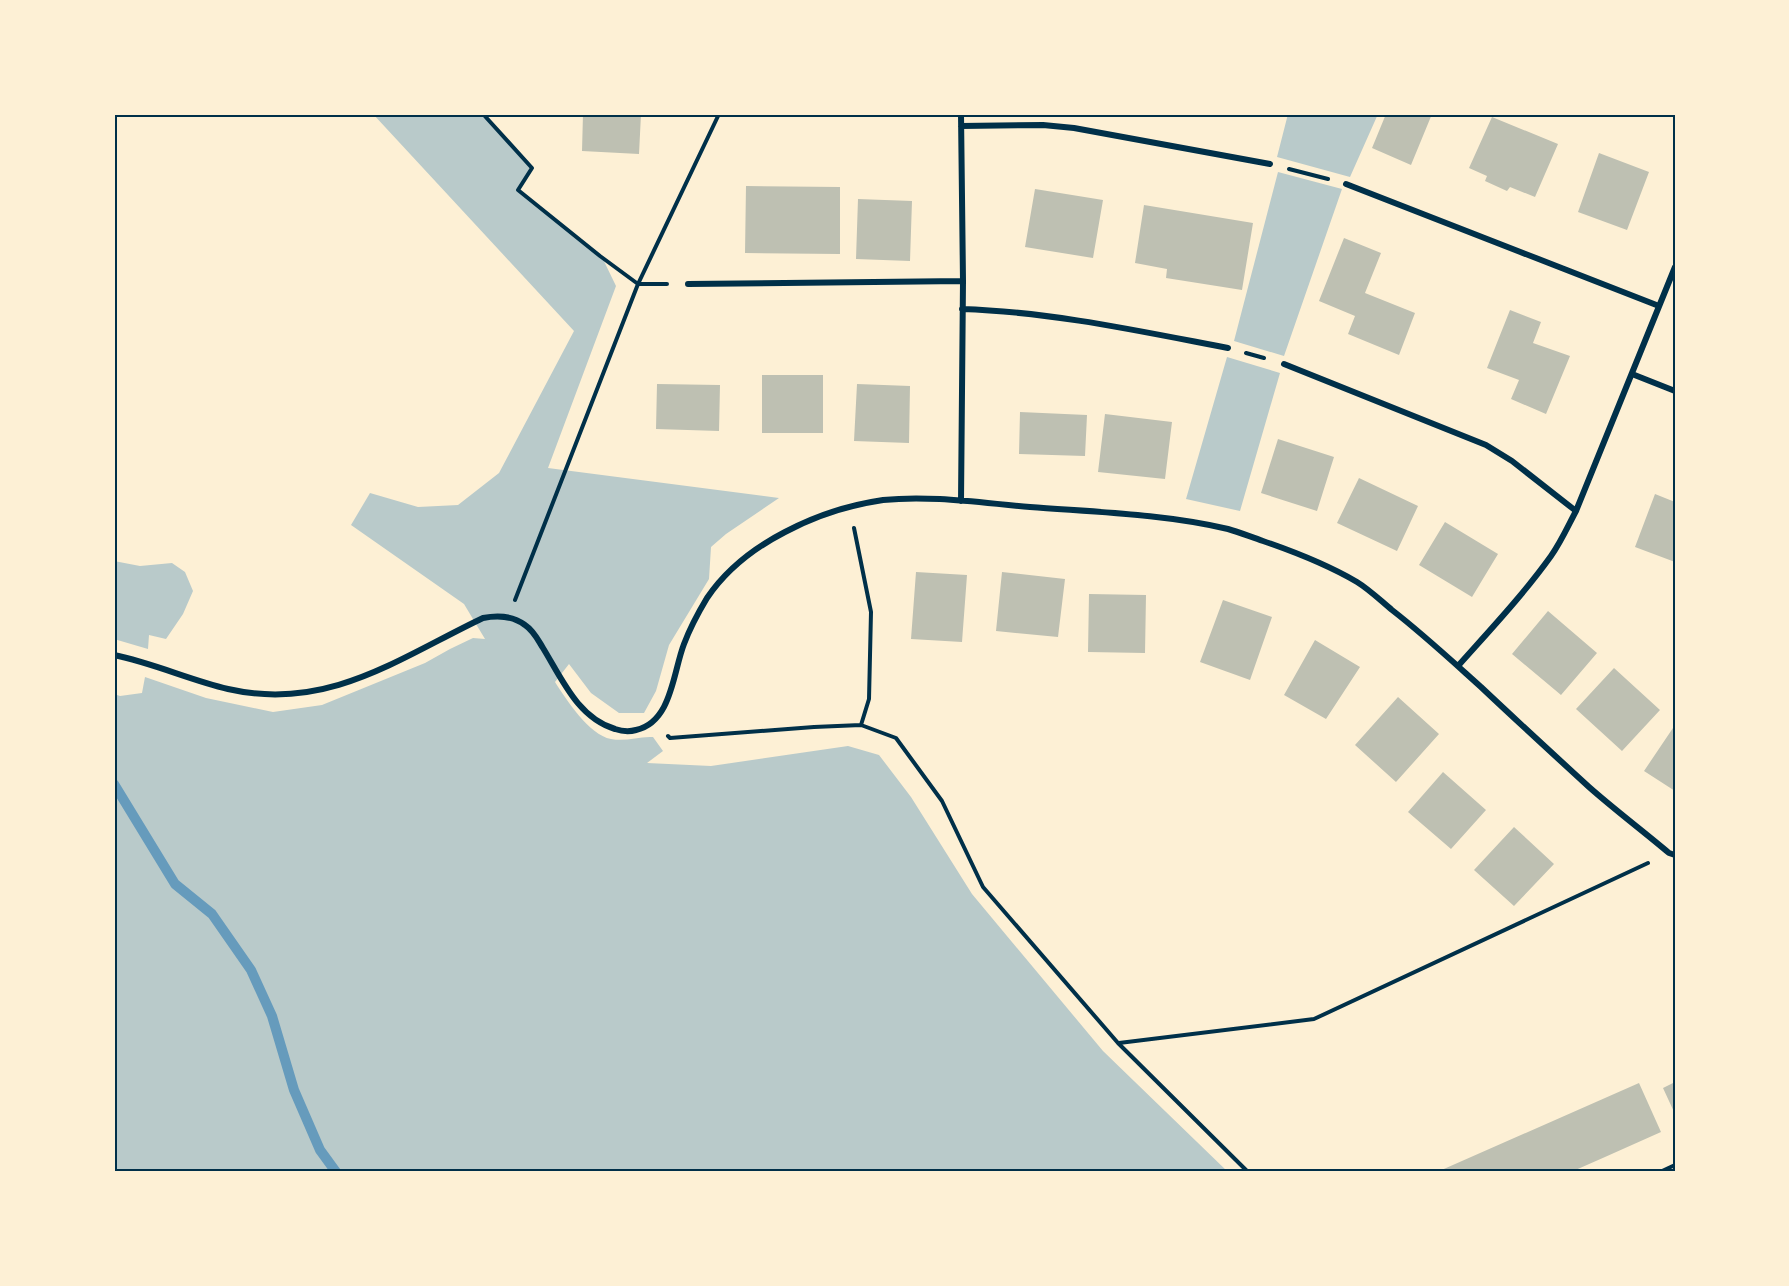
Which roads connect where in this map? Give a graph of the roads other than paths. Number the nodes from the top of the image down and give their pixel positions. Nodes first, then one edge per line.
1 (961, 114) edge
2 (961, 126) junction
3 (1270, 164) road end
4 (1346, 184) road end
5 (1675, 267) edge
6 (963, 281) junction
7 (688, 284) road end
8 (1659, 306) junction
9 (962, 309) junction
10 (1228, 348) road end
11 (1284, 364) road end
12 (1632, 374) junction
13 (1675, 391) edge
14 (961, 501) junction
15 (1576, 511) junction
16 (114, 655) edge
17 (1458, 666) junction
18 (1672, 854) edge

1 - 2 street
2 - 3 street
2 - 6 street
4 - 8 street
5 - 8 street
6 - 7 street
6 - 9 street
8 - 12 street
9 - 10 street
9 - 14 street
11 - 15 street
12 - 13 street
12 - 15 street
14 - 16 street
14 - 17 street
15 - 17 street
17 - 18 street

